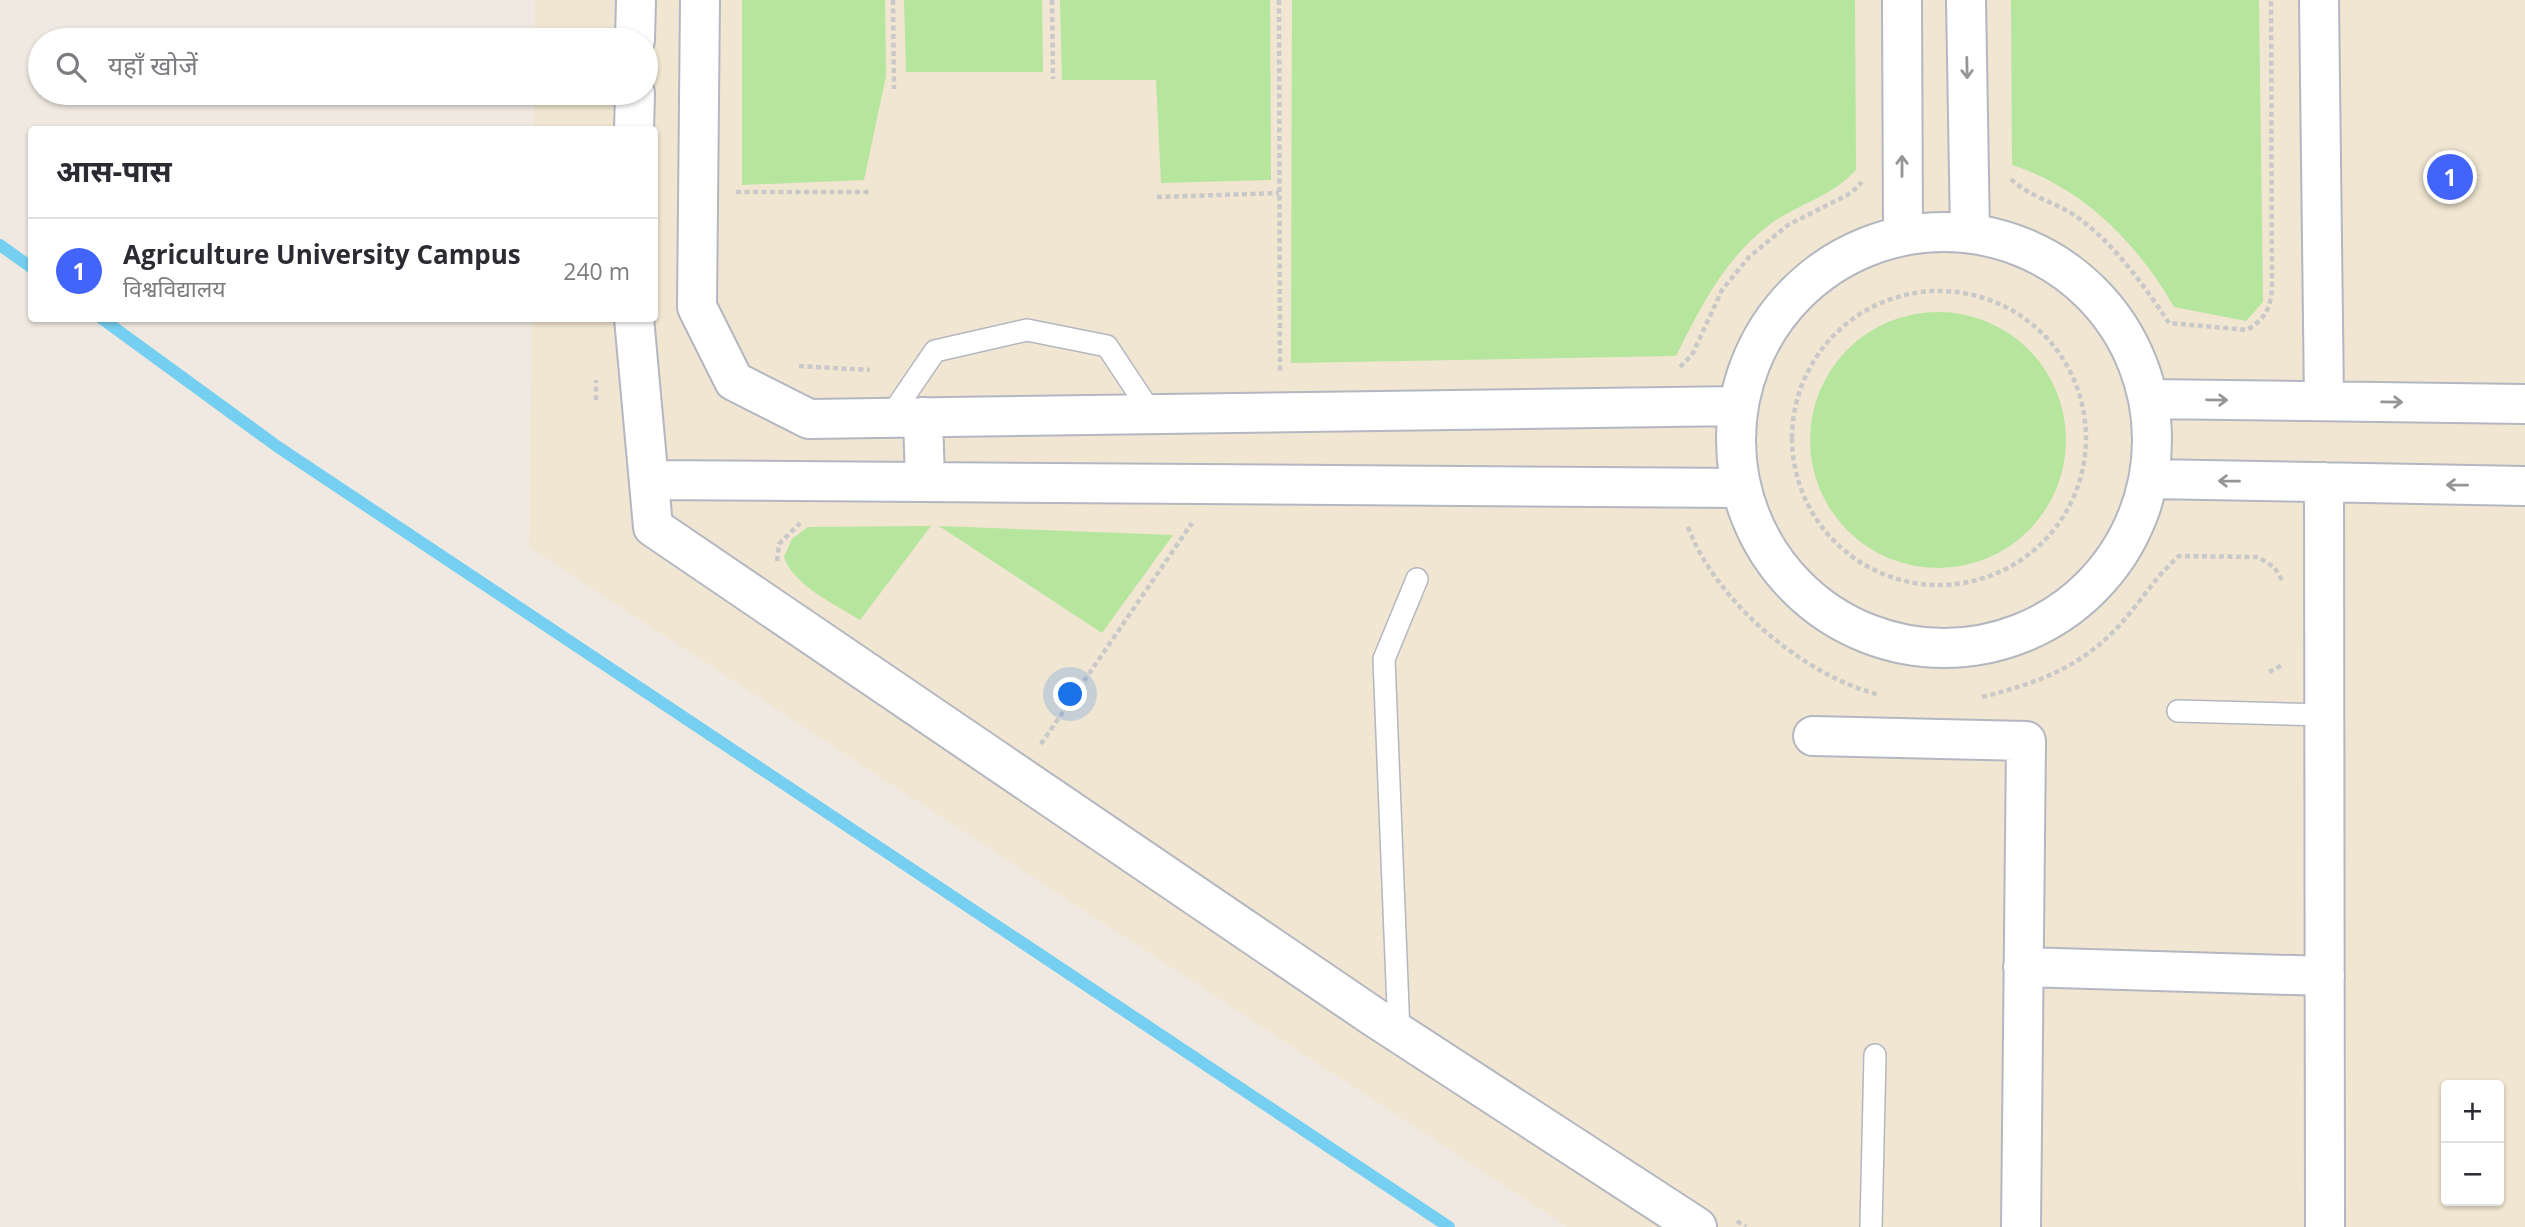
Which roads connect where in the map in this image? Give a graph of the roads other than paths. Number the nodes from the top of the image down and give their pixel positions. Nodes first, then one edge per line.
1 (636, 0) edge
2 (701, 0) edge
3 (1902, 0) edge
4 (1966, 0) edge
5 (2319, 0) edge
6 (635, 28) edge
7 (635, 105) edge
8 (634, 126) edge
9 (1970, 232) junction
10 (1903, 234) junction
11 (634, 322) edge
12 (2148, 399) junction
13 (2324, 401) junction
14 (2525, 404) edge
15 (1739, 405) junction
16 (1152, 414) junction
17 (906, 417) junction
18 (2151, 479) junction
19 (649, 480) junction
20 (925, 481) junction
21 (2324, 482) junction
22 (2525, 486) edge
23 (1740, 488) junction
24 (1417, 579) dead end
25 (2178, 711) dead end
26 (2324, 715) junction
27 (1813, 736) dead end
28 (2023, 967) junction
29 (2325, 976) junction
30 (1399, 1033) junction
31 (1875, 1055) dead end
32 (1697, 1227) edge
33 (1871, 1227) edge
34 (2021, 1227) edge
35 (2325, 1227) edge

1 - 6 street
2 - 17 street
10 -> 3 street
4 -> 9 street
5 - 13 street
7 - 8 street
9 - 10 street
9 - 12 street
10 - 15 street
11 - 19 street
12 -> 13 street
12 - 18 street
13 -> 14 street
15 - 16 street
15 - 23 street
16 - 17 street
16 - 17 lane
17 - 20 street
21 -> 18 street
18 - 23 street
19 - 20 street
19 - 30 street
20 - 23 street
22 -> 21 street
21 - 26 street
24 - 30 lane
25 - 26 lane
26 - 29 street
27 - 28 street
28 - 29 street
28 - 34 street
29 - 35 street
30 - 32 street
31 - 33 lane

